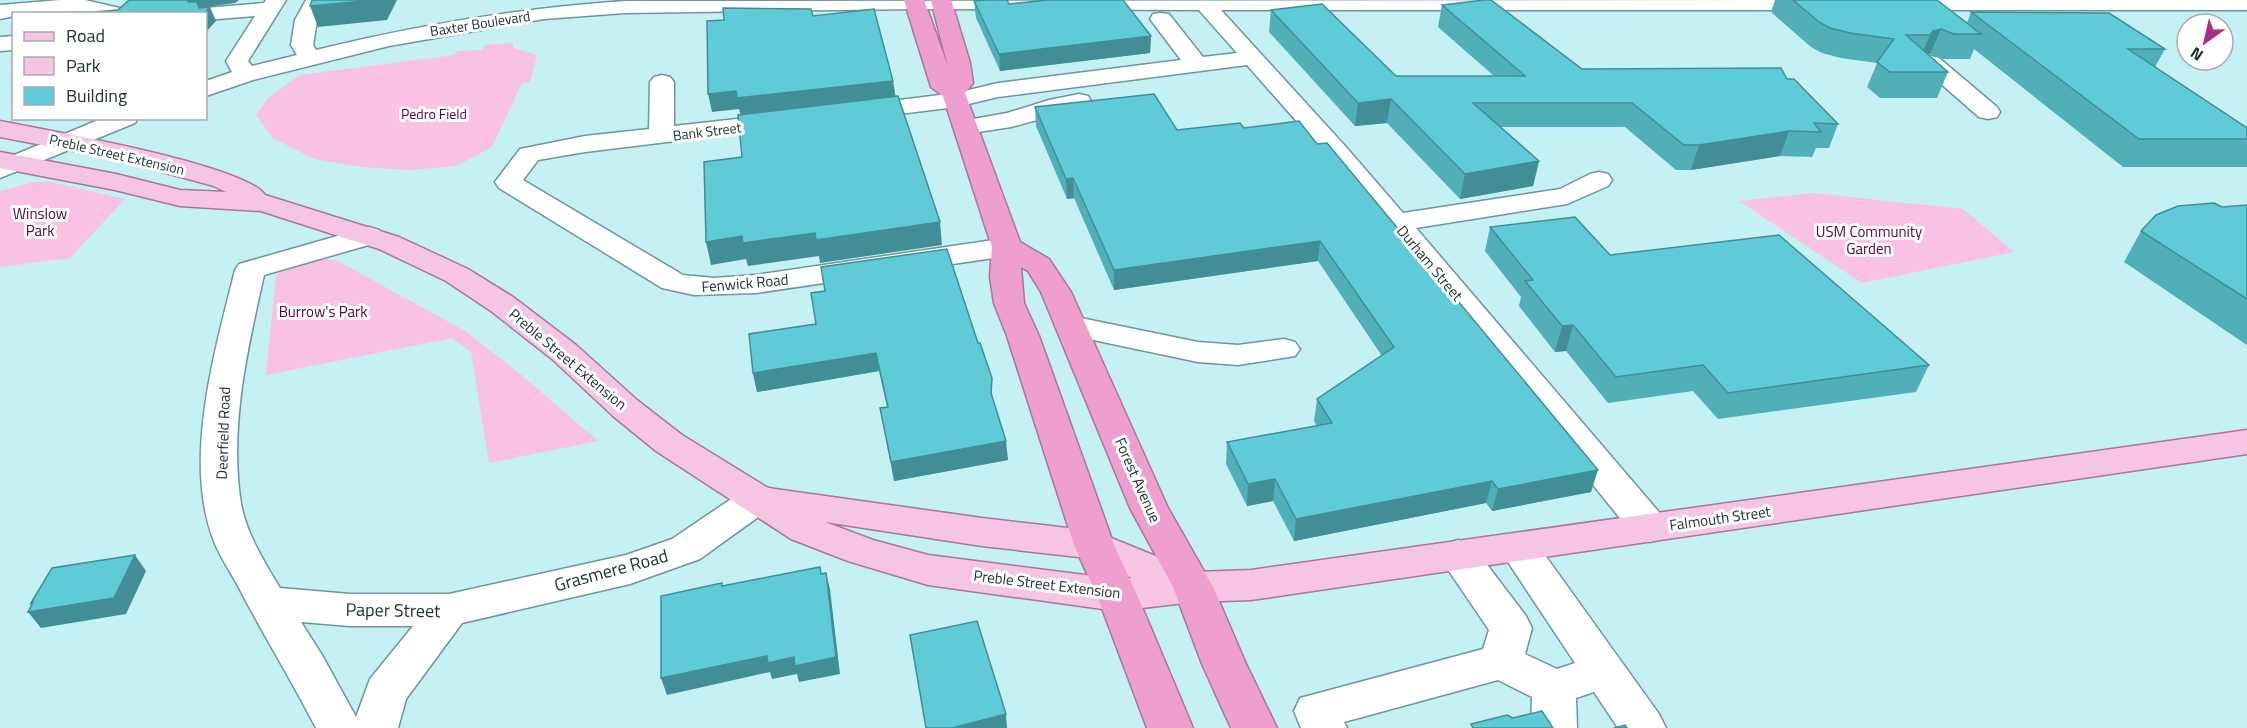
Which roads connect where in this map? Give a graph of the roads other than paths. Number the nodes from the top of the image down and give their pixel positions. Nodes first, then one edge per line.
1 (316, 0) edge
2 (914, 2) edge
3 (941, 2) edge
4 (1544, 2) edge
5 (724, 3) edge
6 (1204, 3) junction
7 (626, 4) edge
8 (1836, 4) edge
9 (1883, 4) edge
10 (2247, 4) edge
11 (273, 5) edge
12 (555, 6) edge
13 (74, 9) edge
14 (102, 12) edge
15 (0, 13) edge
16 (207, 14) edge
17 (1161, 19) dead end
18 (310, 58) junction
19 (1931, 63) edge
20 (1197, 65) junction
21 (1261, 66) junction
22 (245, 75) junction
23 (662, 82) dead end
24 (207, 89) edge
25 (955, 96) junction
26 (1988, 112) dead end
27 (838, 115) edge
28 (803, 119) edge
29 (121, 120) edge
30 (965, 127) junction
31 (0, 129) edge
32 (662, 136) junction
33 (67, 142) junction
34 (529, 153) joint
35 (5, 164) edge
36 (1599, 180) dead end
37 (264, 203) junction
38 (1396, 223) junction
39 (369, 236) junction
40 (1007, 247) junction
41 (1071, 326) junction
42 (1284, 349) dead end
43 (2247, 442) edge
44 (759, 498) junction
45 (1650, 528) junction
46 (1094, 545) junction
47 (1518, 547) junction
48 (1458, 555) junction
49 (1193, 587) junction
50 (1117, 595) junction
51 (267, 603) junction
52 (449, 610) junction
53 (1501, 662) junction
54 (1604, 671) junction
55 (1554, 708) edge
56 (1320, 719) edge
57 (339, 728) edge
58 (375, 728) edge
59 (1170, 728) edge
60 (1254, 728) edge
61 (1643, 728) edge

1 - 18 street
2 - 3 street, Baxter Boulevard
2 - 5 street, Baxter Boulevard
2 - 25 highway
3 - 6 street, Baxter Boulevard
3 - 25 highway
4 - 6 street, Baxter Boulevard
4 - 8 street, Baxter Boulevard
5 - 7 street, Baxter Boulevard
6 - 21 street, Durham Street
7 - 12 street, Baxter Boulevard
9 - 10 street
11 - 16 street
11 - 22 street
12 - 18 street, Baxter Boulevard
13 - 14 street
13 - 15 street
17 - 20 street
18 - 22 street, Baxter Boulevard
19 - 26 street
20 - 21 street
20 - 25 street
21 - 30 street
21 - 38 street, Durham Street
22 - 24 street, Baxter Boulevard
23 - 32 street
25 - 27 street
25 - 30 highway
28 - 32 street, Bank Street
29 - 33 street
30 - 40 highway
31 - 33 main road, Preble Street Extension
32 - 34 street, Bank Street
33 - 35 street
33 - 37 main road, Preble Street Extension
34 - 40 street, Fenwick Road
35 - 37 main road, Preble Street Extension
36 - 38 street
37 - 39 main road, Preble Street Extension
38 - 45 street, Durham Street
39 - 44 main road, Preble Street Extension
39 - 51 street, Deerfield Road
40 - 41 highway, Forest Avenue
40 - 46 highway
41 - 42 street
41 - 49 highway, Forest Avenue
43 - 45 main road, Falmouth Street
44 - 46 main road, Preble Street Extension
44 - 50 main road, Preble Street Extension
44 - 52 street, Grasmere Road
45 - 47 main road, Falmouth Street
46 - 49 main road, Preble Street Extension
46 - 50 highway
47 - 48 main road, Falmouth Street
47 - 54 street
48 - 49 main road, Falmouth Street
48 - 53 street
49 - 50 main road, Preble Street Extension
49 - 60 highway, Forest Avenue
50 - 59 highway
51 - 52 street, Paper Street
51 - 57 street, Deerfield Road
52 - 58 street, Paper Street
53 - 55 street
53 - 56 street
54 - 55 street
54 - 61 street

